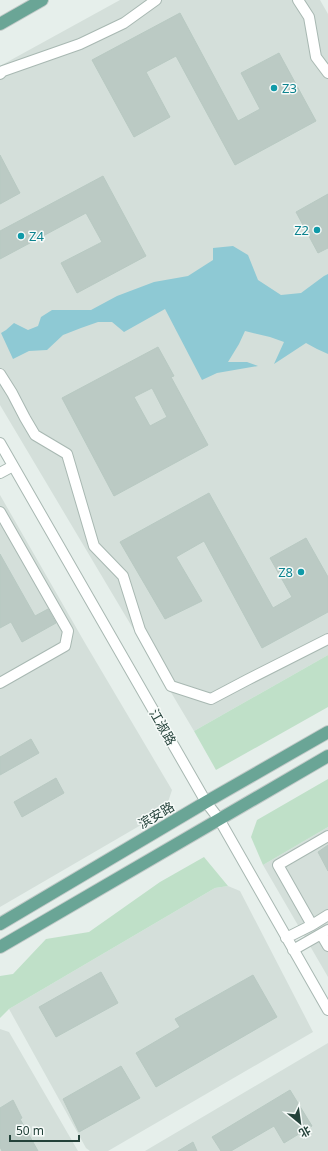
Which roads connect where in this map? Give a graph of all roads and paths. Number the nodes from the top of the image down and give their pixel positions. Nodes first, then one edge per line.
1 (42, 0) edge
2 (156, 0) edge
3 (298, 0) edge
4 (0, 24) edge
5 (328, 73) edge
6 (0, 74) edge
7 (0, 374) edge
8 (0, 444) edge
9 (13, 466) junction
10 (0, 473) edge
11 (0, 512) edge
12 (328, 639) edge
13 (0, 683) edge
14 (328, 732) edge
15 (328, 756) edge
16 (206, 802) junction
17 (219, 819) junction
18 (328, 836) edge
19 (328, 915) edge
20 (0, 924) edge
21 (312, 925) junction
22 (325, 932) edge
23 (286, 938) junction
24 (328, 946) edge
25 (0, 947) edge
26 (293, 950) junction
27 (328, 1010) edge

1 - 4 main road
2 - 6 street
3 - 5 street
7 - 12 street
8 - 9 street, 江淑路
9 - 10 street
9 - 16 street, 江淑路
11 - 13 street
14 - 16 main road, 滨安路
15 - 17 main road
16 - 17 street, 江淑路
16 - 20 main road, 滨安路
17 - 23 street, 江淑路
17 - 25 main road
18 - 21 street
19 - 21 street
21 - 23 street
22 - 24 street
22 - 26 street
23 - 26 street, 江淑路
26 - 27 street, 江淑路

